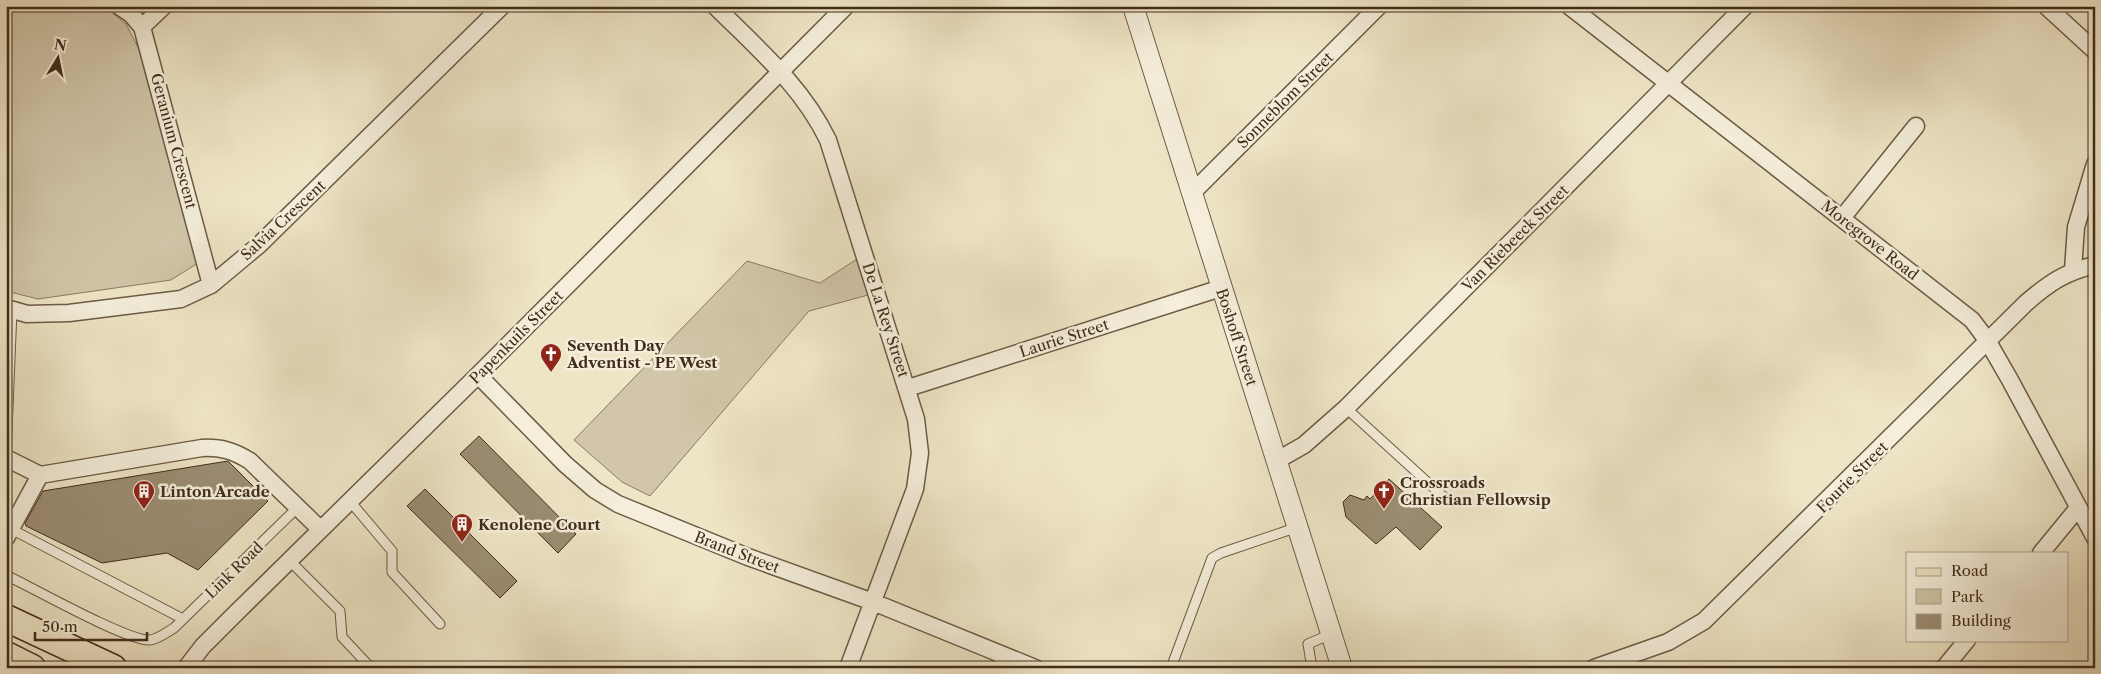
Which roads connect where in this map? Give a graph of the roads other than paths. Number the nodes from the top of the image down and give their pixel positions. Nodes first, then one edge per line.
1 (119, 6) edge
2 (164, 6) edge
3 (502, 6) edge
4 (715, 6) edge
5 (846, 6) edge
6 (1133, 6) edge
7 (1379, 6) edge
8 (1568, 6) edge
9 (1745, 6) edge
10 (2046, 6) edge
11 (142, 27) junction
12 (2095, 51) edge
13 (781, 71) junction
14 (1666, 84) junction
15 (1916, 126) dead end
16 (2095, 164) edge
17 (1192, 193) junction
18 (1842, 218) junction
19 (2095, 265) edge
20 (2072, 270) junction
21 (211, 285) junction
22 (1221, 288) junction
23 (9, 309) edge
24 (1987, 340) junction
25 (478, 375) junction
26 (908, 388) junction
27 (1346, 408) junction
28 (6, 458) edge
29 (1276, 461) junction
30 (40, 475) junction
31 (1446, 499) dead end
32 (349, 500) junction
33 (298, 507) junction
34 (2078, 508) junction
35 (1298, 527) junction
36 (320, 529) junction
37 (9, 533) edge
38 (2095, 538) edge
39 (2042, 552) edge
40 (289, 560) junction
41 (6, 575) edge
42 (873, 602) junction
43 (6, 618) edge
44 (183, 619) junction
45 (440, 624) dead end
46 (1332, 634) junction
47 (1965, 642) edge
48 (999, 661) edge
49 (113, 668) edge
50 (186, 668) edge
51 (371, 668) edge
52 (848, 668) edge
53 (1035, 668) edge
54 (1171, 668) edge
55 (1312, 668) edge
56 (1342, 668) edge
57 (1594, 668) edge
58 (1944, 668) edge

1 - 11 street
2 - 11 street
3 - 21 street, Salvia Crescent
4 - 13 street, De La Rey Street
5 - 13 street, Papenkuils Street
6 - 17 street, Boshoff Street
7 - 17 street, Sonneblom Street
8 - 14 street, Moregrove Road
9 - 14 street, Van Riebeeck Street
10 - 12 street
11 - 21 street, Geranium Crescent
13 - 25 street, Papenkuils Street
13 - 26 street, De La Rey Street
14 - 18 street, Moregrove Road
14 - 27 street, Van Riebeeck Street
15 - 18 street
16 - 20 street
17 - 22 street, Boshoff Street
18 - 24 street, Moregrove Road
19 - 20 street, Fourie Street
20 - 24 street, Fourie Street
21 - 23 street, Salvia Crescent
22 - 26 street, Laurie Street
22 - 29 street, Boshoff Street
23 - 28 lane
24 - 34 street, Moregrove Road
24 - 57 street, Fourie Street
25 - 32 street, Papenkuils Street
25 - 42 street, Brand Street
26 - 42 street, De La Rey Street
27 - 29 street, Van Riebeeck Street
27 - 31 lane
28 - 30 street
29 - 35 street, Boshoff Street
30 - 33 street
30 - 37 street
32 - 36 street, Papenkuils Street
32 - 45 lane
33 - 36 street
33 - 44 lane, Link Road
34 - 38 street, Moregrove Road
34 - 39 street
35 - 46 street, Boshoff Street
35 - 54 lane
36 - 40 street, Papenkuils Street
37 - 44 lane
40 - 50 street, Papenkuils Street
40 - 51 lane
41 - 44 lane, Link Road
42 - 48 street, Brand Street
42 - 52 street, De La Rey Street
43 - 49 main road
46 - 55 lane
46 - 56 street, Boshoff Street
47 - 58 street
48 - 53 street, Brand Street

